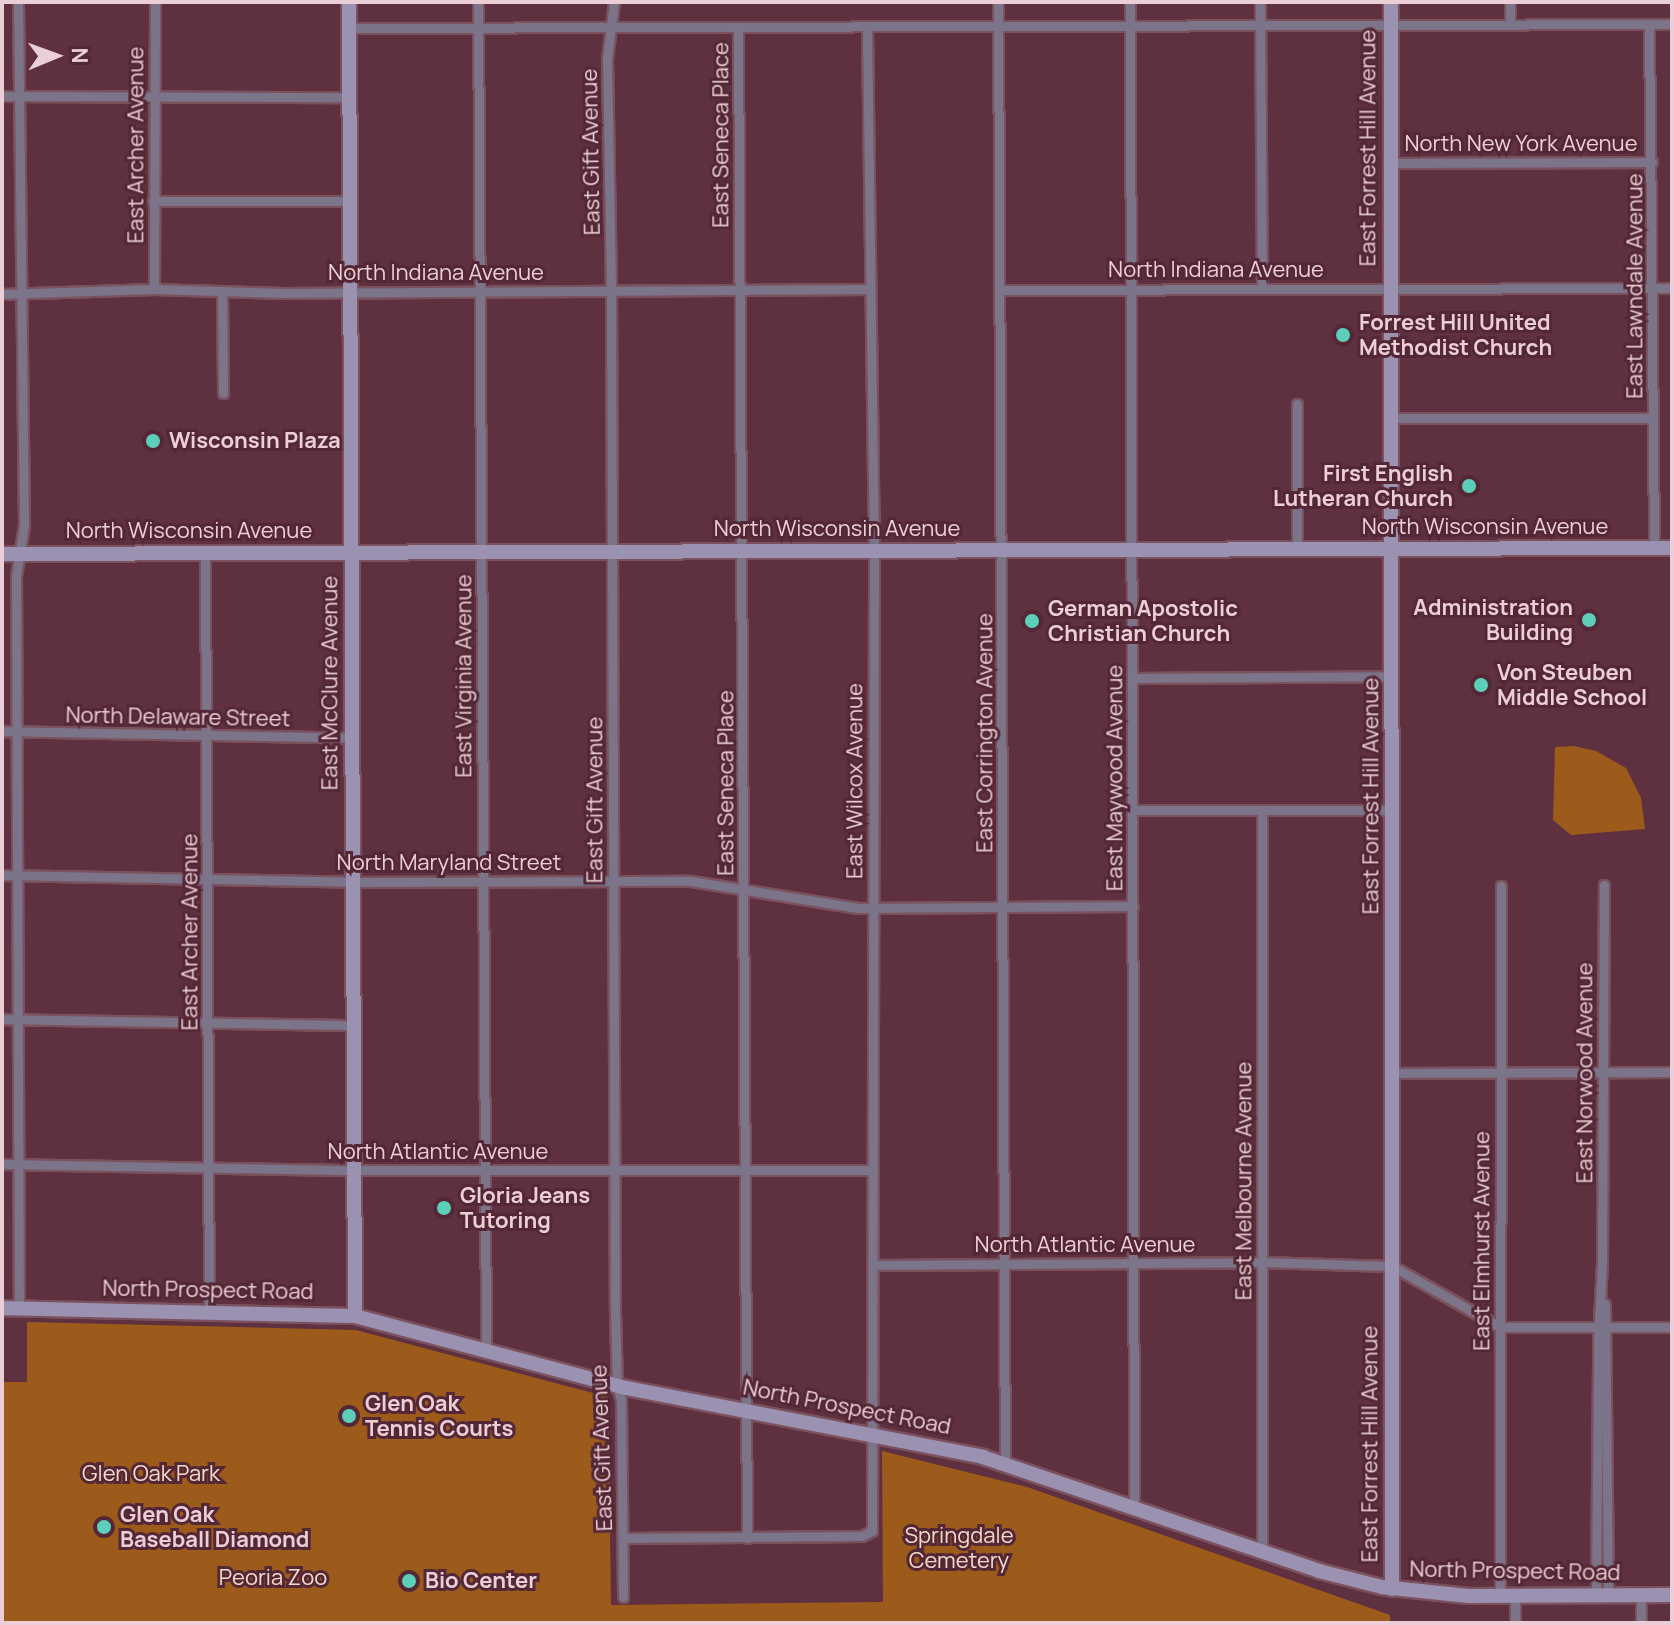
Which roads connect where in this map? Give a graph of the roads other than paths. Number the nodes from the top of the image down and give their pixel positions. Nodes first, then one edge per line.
1 (18, 2) edge
2 (155, 2) edge
3 (349, 2) edge
4 (478, 2) edge
5 (614, 2) edge
6 (998, 2) edge
7 (1130, 2) edge
8 (1260, 2) edge
9 (1391, 2) edge
10 (1510, 2) edge
11 (1510, 24) junction
12 (1649, 24) junction
13 (1672, 24) edge
14 (611, 27) junction
15 (998, 27) junction
16 (1131, 27) junction
17 (1260, 27) junction
18 (1391, 27) junction
19 (350, 28) junction
20 (478, 28) junction
21 (738, 28) junction
22 (867, 28) junction
23 (2, 96) edge
24 (19, 96) junction
25 (350, 97) junction
26 (153, 98) junction
27 (1652, 162) junction
28 (1390, 163) junction
29 (153, 201) junction
30 (349, 201) junction
31 (1132, 287) junction
32 (1262, 288) junction
33 (1654, 288) junction
34 (1672, 288) edge
35 (154, 289) junction
36 (479, 289) junction
37 (740, 289) junction
38 (870, 289) junction
39 (1390, 289) junction
40 (611, 290) junction
41 (999, 290) junction
42 (222, 291) junction
43 (350, 291) junction
44 (2, 294) edge
45 (24, 294) junction
46 (223, 393) dead end
47 (1297, 404) dead end
48 (1392, 418) junction
49 (1653, 418) junction
50 (1654, 548) junction
51 (1672, 548) edge
52 (1297, 549) junction
53 (1392, 549) junction
54 (1133, 550) junction
55 (482, 551) junction
56 (612, 551) junction
57 (743, 551) junction
58 (874, 551) junction
59 (1002, 551) junction
60 (352, 552) junction
61 (205, 553) junction
62 (2, 554) edge
63 (20, 554) junction
64 (1393, 676) junction
65 (1134, 678) junction
66 (2, 731) edge
67 (17, 732) junction
68 (207, 736) junction
69 (352, 738) junction
70 (1134, 810) junction
71 (1262, 810) junction
72 (1392, 810) junction
73 (2, 875) edge
74 (18, 876) junction
75 (208, 879) junction
76 (483, 881) junction
77 (613, 881) junction
78 (354, 882) junction
79 (1604, 885) dead end
80 (1501, 886) dead end
81 (745, 890) junction
82 (1133, 906) junction
83 (1004, 907) junction
84 (873, 908) junction
85 (2, 1019) edge
86 (18, 1019) junction
87 (208, 1023) junction
88 (354, 1025) junction
89 (1499, 1072) junction
90 (1603, 1072) junction
91 (1672, 1072) edge
92 (1393, 1073) junction
93 (2, 1164) edge
94 (19, 1164) junction
95 (210, 1169) junction
96 (355, 1170) junction
97 (485, 1170) junction
98 (745, 1170) junction
99 (873, 1170) junction
100 (615, 1171) junction
101 (1133, 1262) junction
102 (1262, 1262) junction
103 (1004, 1264) junction
104 (874, 1265) junction
105 (1392, 1266) junction
106 (2, 1308) edge
107 (19, 1308) junction
108 (209, 1311) junction
109 (355, 1316) junction
110 (1500, 1327) junction
111 (1603, 1327) junction
112 (1672, 1327) edge
113 (486, 1350) junction
114 (617, 1386) junction
115 (746, 1410) junction
116 (873, 1433) junction
117 (1005, 1463) junction
118 (1134, 1506) junction
119 (624, 1538) junction
120 (747, 1538) junction
121 (1262, 1551) junction
122 (1392, 1589) junction
123 (1507, 1595) junction
124 (1602, 1595) junction
125 (1641, 1595) junction
126 (1672, 1595) edge
127 (623, 1597) dead end
128 (1515, 1623) edge
129 (1641, 1623) edge

1 - 24 street
2 - 26 street, East Archer Avenue
3 - 19 main road, East McClure Avenue
4 - 20 street, East Virginia Avenue
5 - 14 street, East Gift Avenue
6 - 15 street, East Corrington Avenue
7 - 16 street, East Maywood Avenue
8 - 17 street
9 - 18 main road, East Forrest Hill Avenue
10 - 11 street
11 - 12 street
11 - 18 street
12 - 13 street
12 - 27 street, East Lawndale Avenue
14 - 20 street
14 - 21 street
14 - 40 street, East Gift Avenue
15 - 16 street
15 - 22 street
15 - 41 street, East Corrington Avenue
16 - 17 street
16 - 31 street, East Maywood Avenue
17 - 18 street
17 - 32 street
18 - 28 main road, East Forrest Hill Avenue
19 - 20 street
19 - 25 main road, East McClure Avenue
20 - 36 street, East Virginia Avenue
21 - 22 street
21 - 37 street, East Seneca Place
22 - 38 street, East Wilcox Avenue
23 - 24 street
24 - 26 street
24 - 45 street
25 - 26 street
25 - 30 main road, East McClure Avenue
26 - 29 street, East Archer Avenue
27 - 28 street, North New York Avenue
27 - 33 street, East Lawndale Avenue
28 - 39 main road, East Forrest Hill Avenue
29 - 30 street
29 - 35 street, East Archer Avenue
30 - 43 main road, East McClure Avenue
31 - 32 street, North Indiana Avenue
31 - 41 street, North Indiana Avenue
31 - 54 street, East Maywood Avenue
32 - 39 street, North Indiana Avenue
33 - 34 street, North Indiana Avenue
33 - 39 street, North Indiana Avenue
33 - 49 street, East Lawndale Avenue
35 - 42 street, North Indiana Avenue
35 - 45 street, North Indiana Avenue
36 - 40 street, North Indiana Avenue
36 - 43 street, North Indiana Avenue
36 - 55 street, East Virginia Avenue
37 - 38 street, North Indiana Avenue
37 - 40 street, North Indiana Avenue
37 - 57 street, East Seneca Place
38 - 58 street, East Wilcox Avenue
39 - 48 main road, East Forrest Hill Avenue
40 - 56 street, East Gift Avenue
41 - 59 street, East Corrington Avenue
42 - 43 street, North Indiana Avenue
42 - 46 street
43 - 60 main road, East McClure Avenue
44 - 45 street, North Indiana Avenue
45 - 63 street
47 - 52 street
48 - 49 street
48 - 53 main road, East Forrest Hill Avenue
49 - 50 street, East Lawndale Avenue
50 - 51 main road, North Wisconsin Avenue
50 - 53 main road, North Wisconsin Avenue
52 - 53 main road, North Wisconsin Avenue
52 - 54 main road, North Wisconsin Avenue
53 - 64 main road, East Forrest Hill Avenue
54 - 59 main road, North Wisconsin Avenue
54 - 65 street, East Maywood Avenue
55 - 56 main road, North Wisconsin Avenue
55 - 60 main road, North Wisconsin Avenue
55 - 76 street, East Virginia Avenue
56 - 57 main road, North Wisconsin Avenue
56 - 77 street, East Gift Avenue
57 - 58 main road, North Wisconsin Avenue
57 - 81 street, East Seneca Place
58 - 59 main road, North Wisconsin Avenue
58 - 84 street, East Wilcox Avenue
59 - 83 street, East Corrington Avenue
60 - 61 main road, North Wisconsin Avenue
60 - 69 main road, East McClure Avenue
61 - 63 main road, North Wisconsin Avenue
61 - 68 street, East Archer Avenue
62 - 63 main road, North Wisconsin Avenue
63 - 67 street
64 - 65 street
64 - 72 main road, East Forrest Hill Avenue
65 - 70 street, East Maywood Avenue
66 - 67 street, North Delaware Street
67 - 68 street, North Delaware Street
67 - 74 street
68 - 69 street, North Delaware Street
68 - 75 street, East Archer Avenue
69 - 78 main road, East McClure Avenue
70 - 71 street
70 - 82 street, East Maywood Avenue
71 - 72 street
71 - 102 street, East Melbourne Avenue
72 - 92 main road, East Forrest Hill Avenue
73 - 74 street, North Maryland Street
74 - 75 street, North Maryland Street
74 - 86 street
75 - 78 street, North Maryland Street
75 - 87 street, East Archer Avenue
76 - 77 street, North Maryland Street
76 - 78 street, North Maryland Street
76 - 97 street, East Virginia Avenue
77 - 81 street, North Maryland Street
77 - 100 street, East Gift Avenue
78 - 88 main road, East McClure Avenue
79 - 90 street, East Norwood Avenue
80 - 89 street, East Elmhurst Avenue
81 - 84 street, North Maryland Street
81 - 98 street, East Seneca Place
82 - 83 street, North Maryland Street
82 - 101 street, East Maywood Avenue
83 - 84 street, North Maryland Street
83 - 103 street, East Corrington Avenue
84 - 99 street, East Wilcox Avenue
85 - 86 street
86 - 87 street
86 - 94 street
87 - 88 street
87 - 95 street, East Archer Avenue
88 - 96 main road, East McClure Avenue
89 - 90 street
89 - 92 street
89 - 110 street, East Elmhurst Avenue
90 - 91 street
90 - 111 street, East Norwood Avenue
92 - 105 main road, East Forrest Hill Avenue
93 - 94 street, North Atlantic Avenue
94 - 95 street, North Atlantic Avenue
94 - 107 street
95 - 96 street, North Atlantic Avenue
95 - 108 street, East Archer Avenue
96 - 97 street, North Atlantic Avenue
96 - 109 main road, East McClure Avenue
97 - 100 street, North Atlantic Avenue
97 - 113 street, East Virginia Avenue
98 - 99 street, North Atlantic Avenue
98 - 100 street, North Atlantic Avenue
98 - 115 street, East Seneca Place
99 - 104 street, East Wilcox Avenue
100 - 114 street, East Gift Avenue
101 - 102 street, North Atlantic Avenue
101 - 103 street, North Atlantic Avenue
101 - 118 street, East Maywood Avenue
102 - 105 street, North Atlantic Avenue
102 - 121 street, East Melbourne Avenue
103 - 104 street, North Atlantic Avenue
103 - 117 street, East Corrington Avenue
104 - 116 street, East Wilcox Avenue
105 - 110 street
105 - 122 main road, East Forrest Hill Avenue
106 - 107 main road, North Prospect Road
107 - 108 main road, North Prospect Road
108 - 109 main road, North Prospect Road
109 - 113 main road, North Prospect Road
110 - 111 street
110 - 123 street, East Elmhurst Avenue
111 - 112 street
111 - 124 street, East Norwood Avenue
113 - 114 main road, North Prospect Road
114 - 115 main road, North Prospect Road
114 - 119 street, East Gift Avenue
115 - 116 main road, North Prospect Road
115 - 120 street, East Seneca Place
116 - 117 main road, North Prospect Road
116 - 120 street, East Wilcox Avenue
117 - 118 main road, North Prospect Road
118 - 121 main road, North Prospect Road
119 - 120 street
119 - 127 street, East Gift Avenue
121 - 122 main road, North Prospect Road
122 - 123 main road, North Prospect Road
123 - 124 main road, North Prospect Road
123 - 128 street, East Elmhurst Avenue
124 - 125 main road, North Prospect Road
125 - 126 main road, North Prospect Road
125 - 129 street

